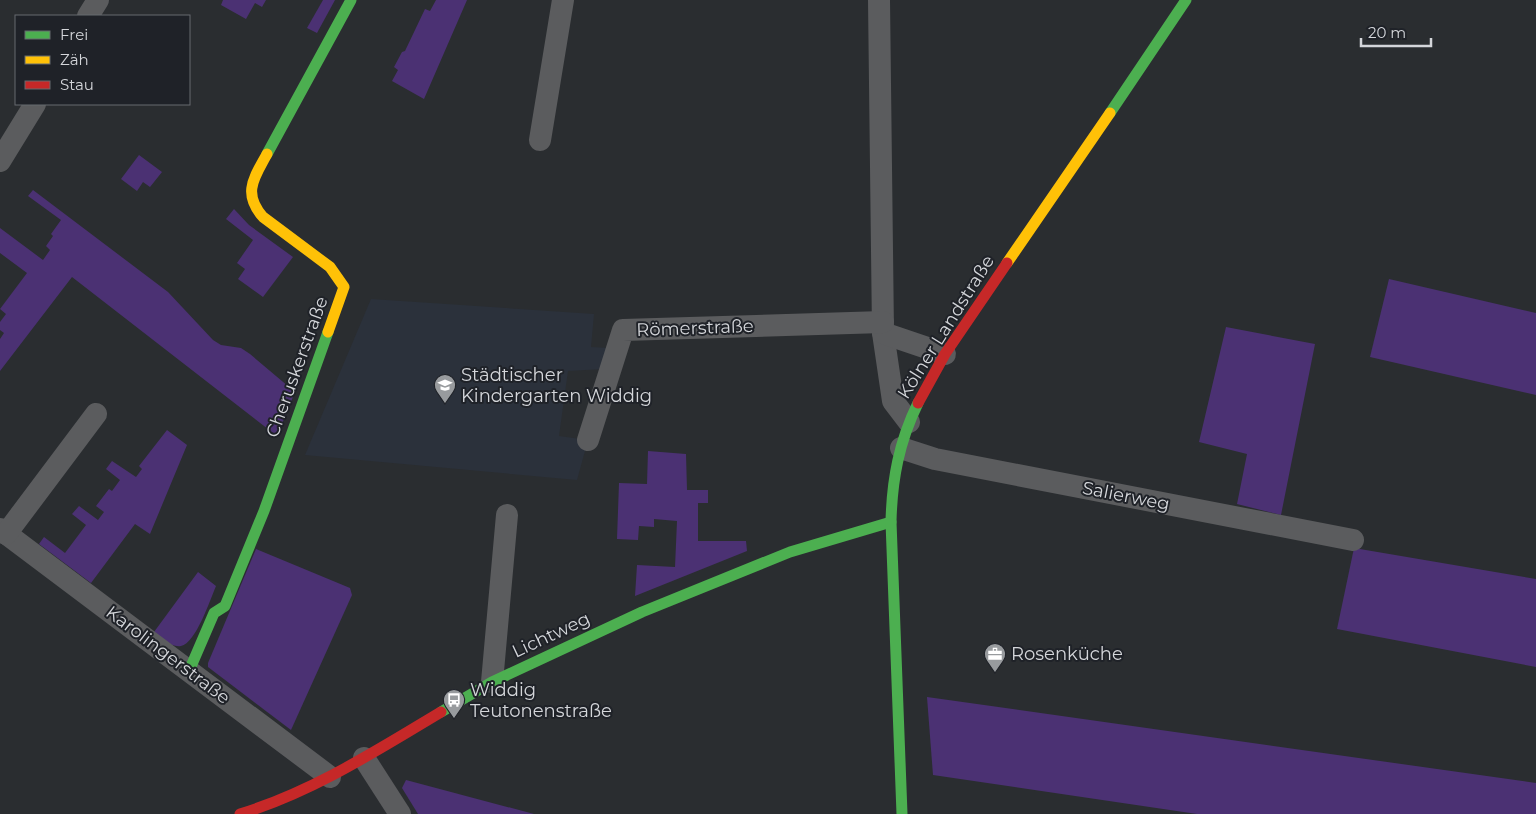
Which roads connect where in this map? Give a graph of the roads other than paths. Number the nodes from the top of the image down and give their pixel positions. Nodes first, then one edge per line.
1 (98, 0) edge
2 (351, 0) edge
3 (563, 0) edge
4 (879, 0) edge
5 (1186, 0) edge
6 (89, 15) edge
7 (34, 105) edge
8 (540, 140) dead end
9 (0, 161) edge
10 (883, 328) junction
11 (946, 354) junction
12 (96, 414) dead end
13 (909, 422) junction
14 (588, 440) dead end
15 (901, 448) junction
16 (507, 515) dead end
17 (891, 522) junction
18 (3, 532) edge
19 (1353, 540) dead end
20 (189, 671) junction
21 (492, 682) junction
22 (364, 758) junction
23 (330, 777) junction
24 (240, 814) edge
25 (400, 814) edge
26 (902, 814) edge

1 - 6 street
2 - 20 street, Cheruskerstraße
3 - 8 street
4 - 10 street
5 - 11 street, Kölner Landstraße
7 - 9 street
10 - 11 street, Römerstraße
10 - 13 street
10 - 14 street, Römerstraße
11 - 13 street, Kölner Landstraße
12 - 18 street, Karolingerstraße
13 - 15 street, Kölner Landstraße
15 - 17 street, Kölner Landstraße
15 - 19 street, Salierweg
16 - 21 street
17 - 21 street, Lichtweg
17 - 26 street, Kölner Landstraße
18 - 20 street, Karolingerstraße
20 - 23 street, Karolingerstraße
21 - 22 street, Lichtweg
22 - 23 street, Lichtweg
22 - 25 street
23 - 24 street, Lichtweg

